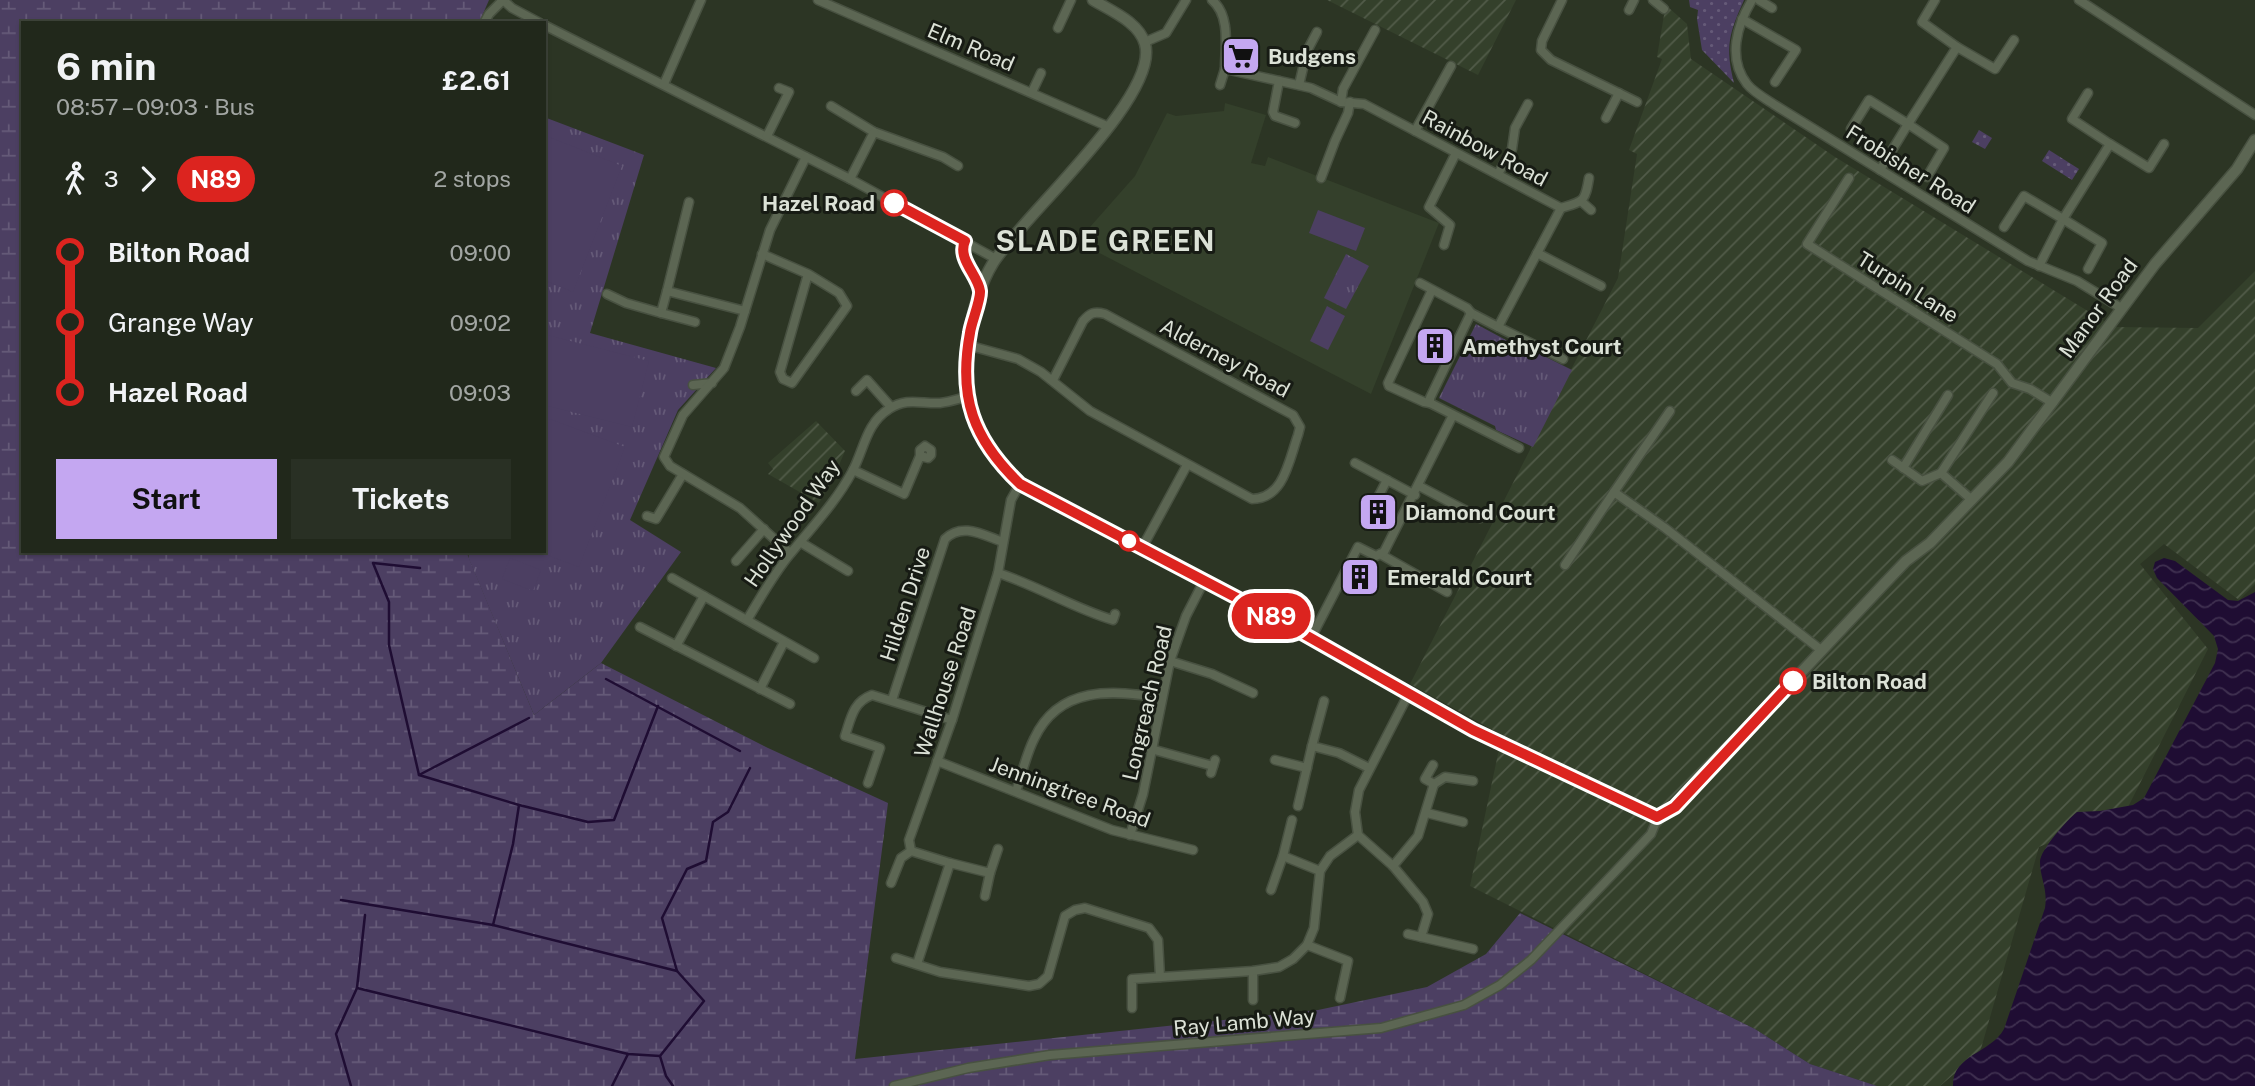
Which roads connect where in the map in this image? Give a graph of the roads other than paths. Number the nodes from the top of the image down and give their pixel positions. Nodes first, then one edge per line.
1 (503, 0) edge
2 (701, 0) edge
3 (818, 0) edge
4 (1071, 0) edge
5 (1094, 0) edge
6 (1186, 0) edge
7 (1212, 0) edge
8 (1562, 0) edge
9 (1634, 0) edge
10 (1653, 0) edge
11 (1752, 0) edge
12 (1759, 0) edge
13 (1935, 0) edge
14 (2080, 0) edge
15 (1772, 8) dead end
16 (1664, 9) dead end
17 (1629, 10) dead end
18 (1742, 19) junction
19 (485, 21) edge
20 (536, 21) edge
21 (546, 26) edge
22 (1058, 28) dead end
23 (1375, 30) dead end
24 (1317, 32) dead end
25 (2014, 40) dead end
26 (1145, 43) junction
27 (1957, 47) junction
28 (1451, 66) dead end
29 (1225, 69) junction
30 (1041, 73) dead end
31 (1279, 81) junction
32 (1775, 82) dead end
33 (664, 84) junction
34 (1220, 85) dead end
35 (1299, 85) junction
36 (779, 88) dead end
37 (1032, 92) junction
38 (1619, 93) junction
39 (2088, 93) dead end
40 (1346, 102) junction
41 (1637, 102) dead end
42 (1528, 104) dead end
43 (831, 106) dead end
44 (2255, 115) edge
45 (1606, 118) dead end
46 (1295, 123) dead end
47 (1908, 124) junction
48 (1109, 127) junction
49 (1851, 129) dead end
50 (1415, 131) junction
51 (874, 132) junction
52 (768, 136) junction
53 (2110, 144) junction
54 (2164, 144) dead end
55 (2253, 147) edge
56 (1456, 153) junction
57 (806, 157) junction
58 (958, 166) dead end
59 (1880, 170) junction
60 (1498, 174) junction
61 (1589, 177) dead end
62 (1927, 177) dead end
63 (1321, 178) dead end
64 (1849, 178) dead end
65 (850, 179) junction
66 (1582, 201) junction
67 (690, 202) dead end
68 (1561, 208) junction
69 (1591, 210) dead end
70 (2063, 219) junction
71 (2004, 227) dead end
72 (965, 241) junction
73 (1444, 245) dead end
74 (1537, 253) junction
75 (762, 254) junction
76 (996, 259) junction
77 (2039, 266) junction
78 (2088, 269) dead end
79 (808, 274) junction
80 (1420, 284) dead end
81 (1601, 286) dead end
82 (1432, 290) junction
83 (667, 291) junction
84 (981, 292) junction
85 (607, 294) dead end
86 (2122, 309) junction
87 (745, 312) junction
88 (661, 313) junction
89 (1471, 313) junction
90 (695, 322) dead end
91 (1498, 327) junction
92 (967, 345) junction
93 (1563, 359) dead end
94 (1053, 380) junction
95 (712, 383) junction
96 (693, 385) dead end
97 (856, 390) dead end
98 (1993, 393) dead end
99 (1948, 395) dead end
100 (967, 397) junction
101 (1430, 402) junction
102 (2053, 403) junction
103 (891, 407) junction
104 (1670, 411) dead end
105 (1453, 415) junction
106 (1519, 448) dead end
107 (920, 456) dead end
108 (1892, 460) dead end
109 (1355, 463) dead end
110 (1186, 465) junction
111 (1903, 468) junction
112 (853, 470) junction
113 (1941, 473) junction
114 (683, 474) junction
115 (1387, 480) junction
116 (1020, 484) junction
117 (1417, 490) junction
118 (1614, 492) junction
119 (1972, 500) junction
120 (1375, 503) dead end
121 (647, 516) dead end
122 (1480, 518) dead end
123 (764, 529) junction
124 (800, 542) junction
125 (1003, 542) junction
126 (1142, 548) junction
127 (790, 553) junction
128 (1380, 554) junction
129 (736, 561) dead end
130 (1565, 565) dead end
131 (848, 571) dead end
132 (998, 573) junction
133 (672, 578) dead end
134 (1204, 581) junction
135 (1447, 592) dead end
136 (704, 596) junction
137 (747, 620) junction
138 (1113, 620) dead end
139 (640, 627) dead end
140 (1311, 638) junction
141 (784, 642) junction
142 (676, 646) junction
143 (1821, 650) junction
144 (814, 658) dead end
145 (1170, 661) junction
146 (760, 688) junction
147 (1253, 693) dead end
148 (1409, 693) junction
149 (1162, 698) junction
150 (892, 701) junction
151 (1324, 701) dead end
152 (790, 704) dead end
153 (952, 720) junction
154 (1312, 746) junction
155 (1151, 749) junction
156 (1275, 760) dead end
157 (937, 761) junction
158 (1433, 765) dead end
159 (1213, 766) dead end
160 (1307, 768) junction
161 (1369, 768) junction
162 (1474, 781) dead end
163 (868, 783) dead end
164 (1434, 784) junction
165 (1016, 791) junction
166 (1297, 807) dead end
167 (1427, 813) junction
168 (1657, 817) junction
169 (1292, 820) dead end
170 (1463, 822) dead end
171 (1130, 835) junction
172 (1358, 835) junction
173 (998, 849) dead end
174 (1193, 850) dead end
175 (911, 851) junction
176 (1283, 856) junction
177 (950, 863) junction
178 (1393, 866) junction
179 (1320, 872) junction
180 (990, 873) junction
181 (891, 883) dead end
182 (1271, 890) dead end
183 (985, 896) dead end
184 (1567, 924) joint
185 (1408, 934) dead end
186 (1421, 937) junction
187 (1307, 945) junction
188 (1473, 949) dead end
189 (896, 958) dead end
190 (917, 964) junction
191 (1253, 971) junction
192 (1160, 977) junction
193 (1340, 998) dead end
194 (1253, 1000) dead end
195 (1132, 1008) dead end
196 (894, 1086) edge

1 - 19 street
1 - 20 street
2 - 33 street
3 - 37 street, Elm Road
4 - 22 street
5 - 26 street
6 - 26 street
7 - 29 street
8 - 38 street
9 - 17 street
10 - 16 street
11 - 18 street, Frobisher Road
12 - 15 street
13 - 27 street
14 - 44 street
18 - 32 street
18 - 59 street, Frobisher Road
21 - 33 street
23 - 40 street
24 - 35 street
25 - 27 street
26 - 48 street
27 - 47 street
28 - 50 street
29 - 31 street, Rainbow Road
29 - 34 street
30 - 37 street, Elm Road
31 - 35 street, Rainbow Road
31 - 46 street
33 - 52 street
35 - 40 street, Rainbow Road
36 - 52 street
37 - 48 street, Elm Road
38 - 41 street
38 - 45 street
39 - 53 street
40 - 50 street, Rainbow Road
40 - 63 street
42 - 60 street
43 - 51 street
47 - 49 street
47 - 59 street
47 - 62 street
48 - 76 street
50 - 56 street, Rainbow Road
51 - 58 street
51 - 65 street
52 - 57 street
53 - 54 street
53 - 70 street
55 - 86 street, Manor Road
56 - 60 street, Rainbow Road
56 - 73 street
57 - 65 street
57 - 75 street
59 - 77 street, Frobisher Road
60 - 68 street, Rainbow Road
61 - 66 street
64 - 102 street, Turpin Lane
65 - 72 street
66 - 68 street
66 - 69 street
67 - 83 street
68 - 74 street, Rainbow Road
70 - 71 street
70 - 77 street
70 - 78 street
72 - 76 street
72 - 84 street
74 - 81 street
74 - 91 street, Rainbow Road
75 - 79 street
75 - 87 street
76 - 84 street
77 - 86 street, Frobisher Road
79 - 79 street
80 - 82 street
82 - 89 street
82 - 101 street
83 - 87 street
83 - 88 street
84 - 92 street
85 - 88 street
86 - 102 street, Manor Road
87 - 95 street
88 - 90 street
89 - 91 street
89 - 101 street
91 - 93 street
92 - 94 street, Alderney Road
92 - 100 street
94 - 110 street, Alderney Road
94 - 110 street, Alderney Road
95 - 96 street
95 - 114 street
97 - 103 street
98 - 113 street
99 - 111 street
100 - 103 street
100 - 116 street
101 - 105 street
102 - 119 street, Manor Road
103 - 112 street, Hollywood Way
104 - 118 street
105 - 106 street
105 - 117 street
107 - 112 street
108 - 111 street
109 - 115 street
110 - 126 street
111 - 113 street
112 - 124 street, Hollywood Way
113 - 119 street
114 - 121 street
114 - 123 street
115 - 117 street
115 - 120 street
116 - 125 street, Wallhouse Road
116 - 126 street
117 - 122 street
117 - 128 street
118 - 130 street
118 - 143 street
119 - 143 street, Manor Road
123 - 127 street
123 - 129 street
124 - 127 street, Hollywood Way
124 - 131 street
125 - 132 street, Wallhouse Road
125 - 150 street, Hilden Drive
126 - 134 street
127 - 137 street, Hollywood Way
128 - 135 street
128 - 140 street
132 - 138 street
132 - 153 street, Wallhouse Road
133 - 136 street, Hollywood Way
134 - 140 street
134 - 145 street, Longreach Road
136 - 137 street, Hollywood Way
136 - 142 street
137 - 141 street, Hollywood Way
139 - 142 street
140 - 148 street
141 - 144 street, Hollywood Way
141 - 146 street
142 - 146 street
143 - 168 street, Manor Road
145 - 147 street
145 - 149 street, Longreach Road
146 - 152 street
148 - 161 street
148 - 168 street
149 - 155 street, Longreach Road
149 - 165 street
150 - 153 street
150 - 163 street
151 - 154 street
153 - 157 street, Wallhouse Road
154 - 160 street
154 - 161 street
155 - 159 street
155 - 171 street, Longreach Road
156 - 160 street
157 - 165 street, Jenningtree Road
157 - 175 street, Wallhouse Road
158 - 164 street
160 - 166 street
161 - 172 street
162 - 164 street
164 - 167 street
165 - 171 street, Jenningtree Road
167 - 170 street
167 - 178 street
168 - 184 street, Manor Road
169 - 176 street
171 - 174 street, Jenningtree Road
172 - 178 street
172 - 179 street
173 - 180 street
175 - 177 street
175 - 181 street, Wallhouse Road
176 - 179 street
176 - 182 street
177 - 180 street
177 - 190 street
178 - 186 street
179 - 187 street
180 - 183 street
184 - 196 street, Ray Lamb Way
185 - 186 street
186 - 188 street
187 - 191 street
187 - 193 street
189 - 190 street
190 - 192 street
191 - 192 street
191 - 194 street
192 - 195 street

